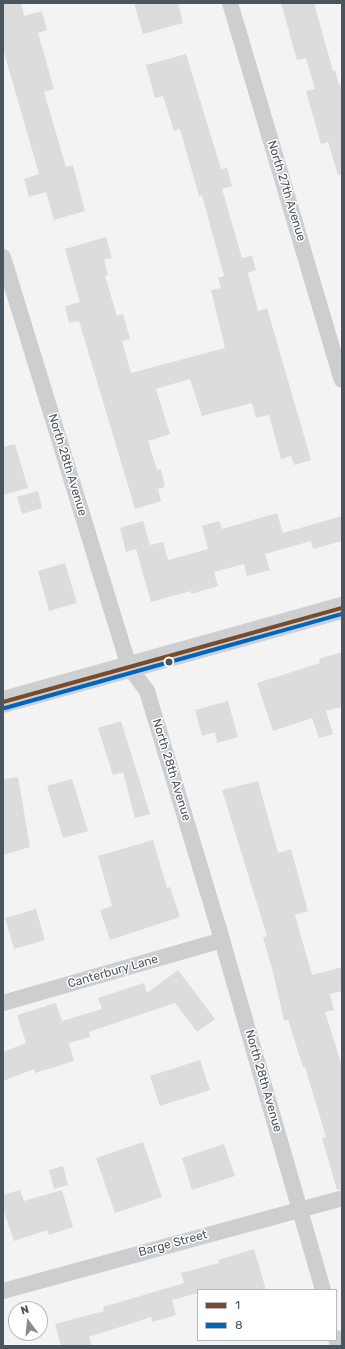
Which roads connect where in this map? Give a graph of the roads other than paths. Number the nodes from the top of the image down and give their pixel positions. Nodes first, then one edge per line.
1 (230, 3) edge
2 (3, 257) edge
3 (342, 380) edge
4 (342, 608) edge
5 (130, 667) junction
6 (3, 702) edge
7 (222, 940) junction
8 (3, 1003) edge
9 (342, 1198) edge
10 (300, 1209) junction
11 (323, 1289) edge
12 (3, 1291) edge

1 - 3 street, North 27th Avenue
2 - 5 street, North 28th Avenue
4 - 5 main road
5 - 6 main road
5 - 7 street, North 28th Avenue
7 - 8 street, Canterbury Lane
7 - 10 street, North 28th Avenue
9 - 10 street, Barge Street
10 - 11 street, North 28th Avenue
10 - 12 street, Barge Street

